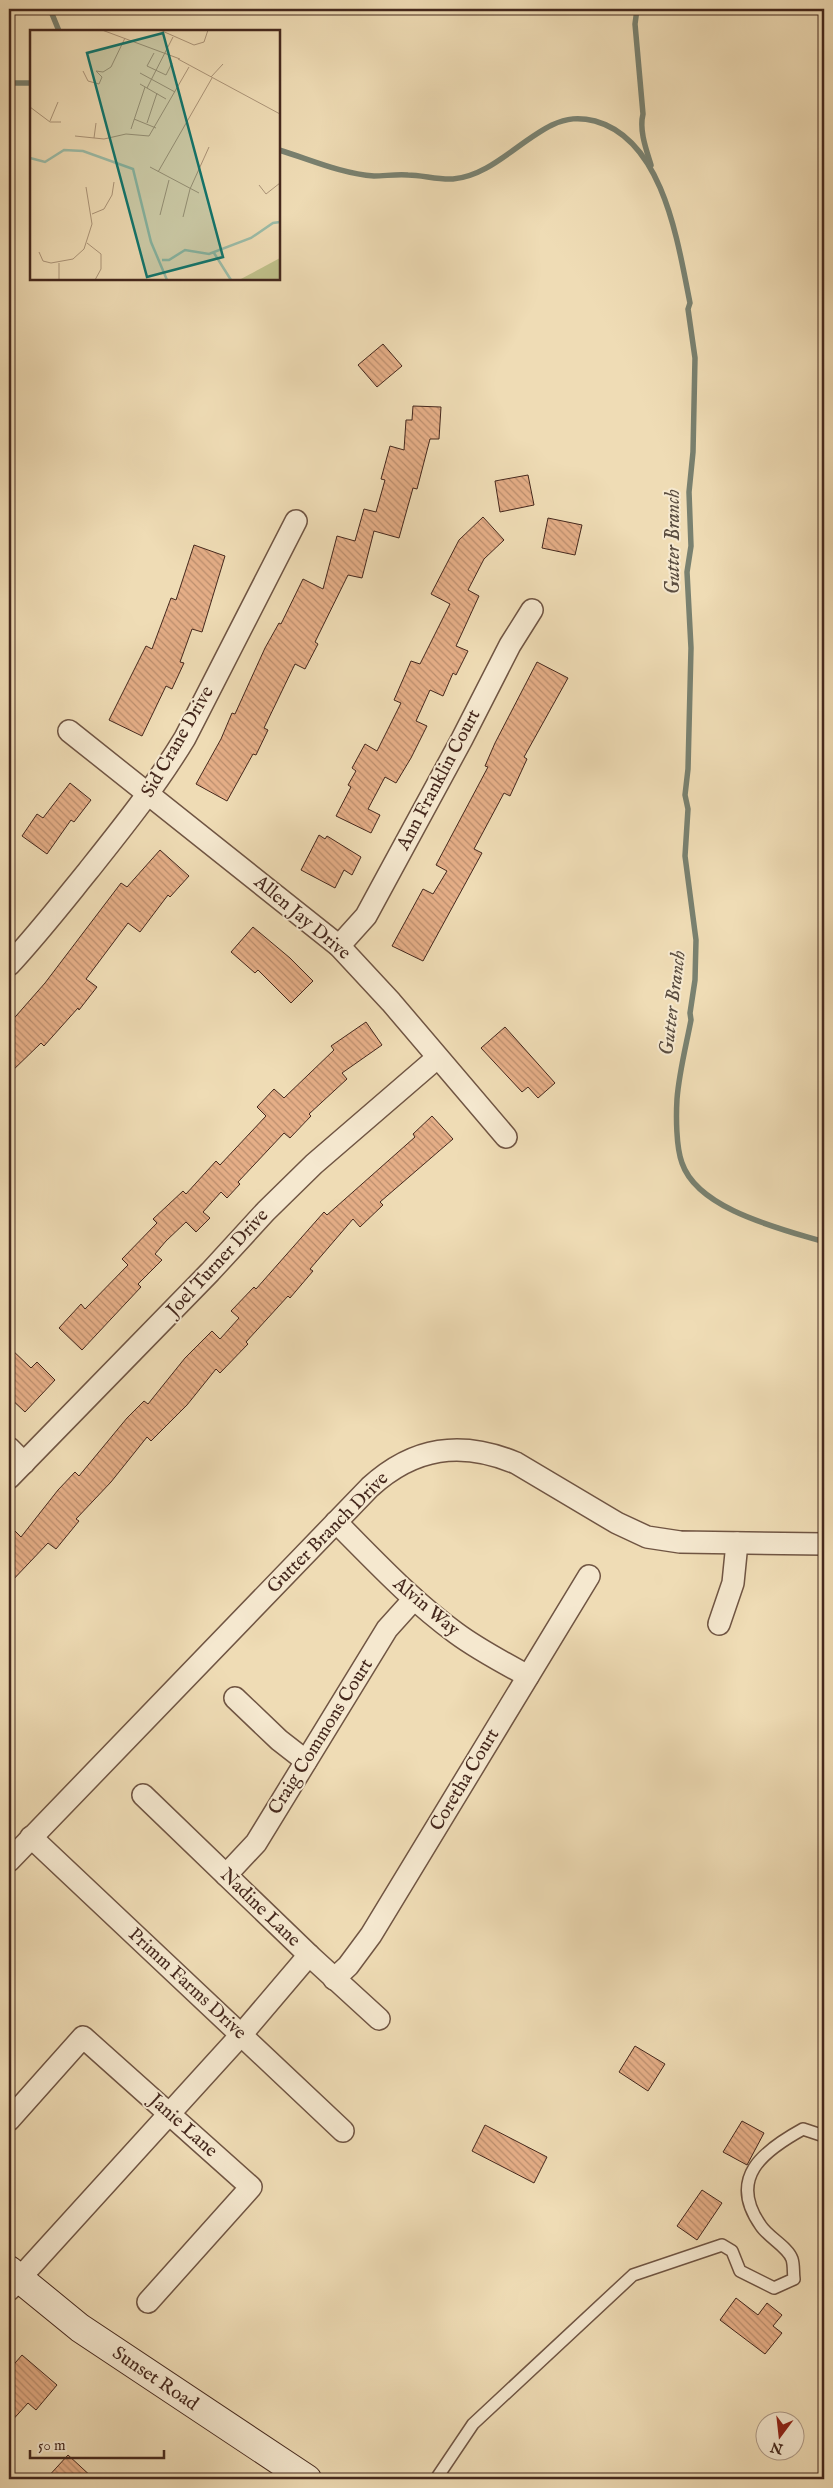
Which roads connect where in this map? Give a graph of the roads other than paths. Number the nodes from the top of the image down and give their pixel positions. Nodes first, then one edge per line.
1 (296, 521) dead end
2 (532, 610) dead end
3 (69, 731) dead end
4 (148, 796) junction
5 (339, 946) junction
6 (9, 965) edge
7 (437, 1058) junction
8 (506, 1137) dead end
9 (16, 1456) edge
10 (9, 1478) edge
11 (336, 1522) junction
12 (737, 1543) junction
13 (824, 1544) edge
14 (589, 1576) dead end
15 (414, 1599) junction
16 (719, 1624) dead end
17 (528, 1676) junction
18 (235, 1698) dead end
19 (306, 1761) junction
20 (143, 1795) dead end
21 (32, 1837) junction
22 (9, 1861) edge
23 (226, 1875) junction
24 (309, 1955) junction
25 (334, 1978) junction
26 (379, 2018) dead end
27 (241, 2035) junction
28 (169, 2114) junction
29 (9, 2120) edge
30 (343, 2131) dead end
31 (824, 2136) edge
32 (12, 2280) edge
33 (148, 2302) dead end
34 (307, 2479) edge
35 (436, 2479) edge

1 - 4 street, Sid Crane Drive
2 - 5 street, Ann Franklin Court
3 - 4 street, Allen Jay Drive
4 - 5 street, Allen Jay Drive
4 - 6 street, Sid Crane Drive
5 - 7 street, Allen Jay Drive
7 - 8 street, Allen Jay Drive
7 - 9 street, Joel Turner Drive
9 - 10 street, Joel Turner Drive
11 - 12 street, Gutter Branch Drive
11 - 15 street, Alvin Way
11 - 21 street, Gutter Branch Drive
12 - 13 street, Gutter Branch Drive
12 - 16 street
14 - 17 street, Coretha Court
15 - 17 street, Alvin Way
15 - 19 street, Craig Commons Court
17 - 25 street, Coretha Court
18 - 19 street
19 - 23 street, Craig Commons Court
20 - 23 street, Nadine Lane
21 - 22 street, Gutter Branch Drive
21 - 27 street, Primm Farms Drive
23 - 24 street, Nadine Lane
24 - 25 street, Nadine Lane
24 - 27 street
25 - 26 street, Nadine Lane
27 - 28 street
27 - 30 street, Primm Farms Drive
28 - 29 street, Janie Lane
28 - 32 street
28 - 33 street, Janie Lane
31 - 35 lane
32 - 34 main road, Sunset Road

